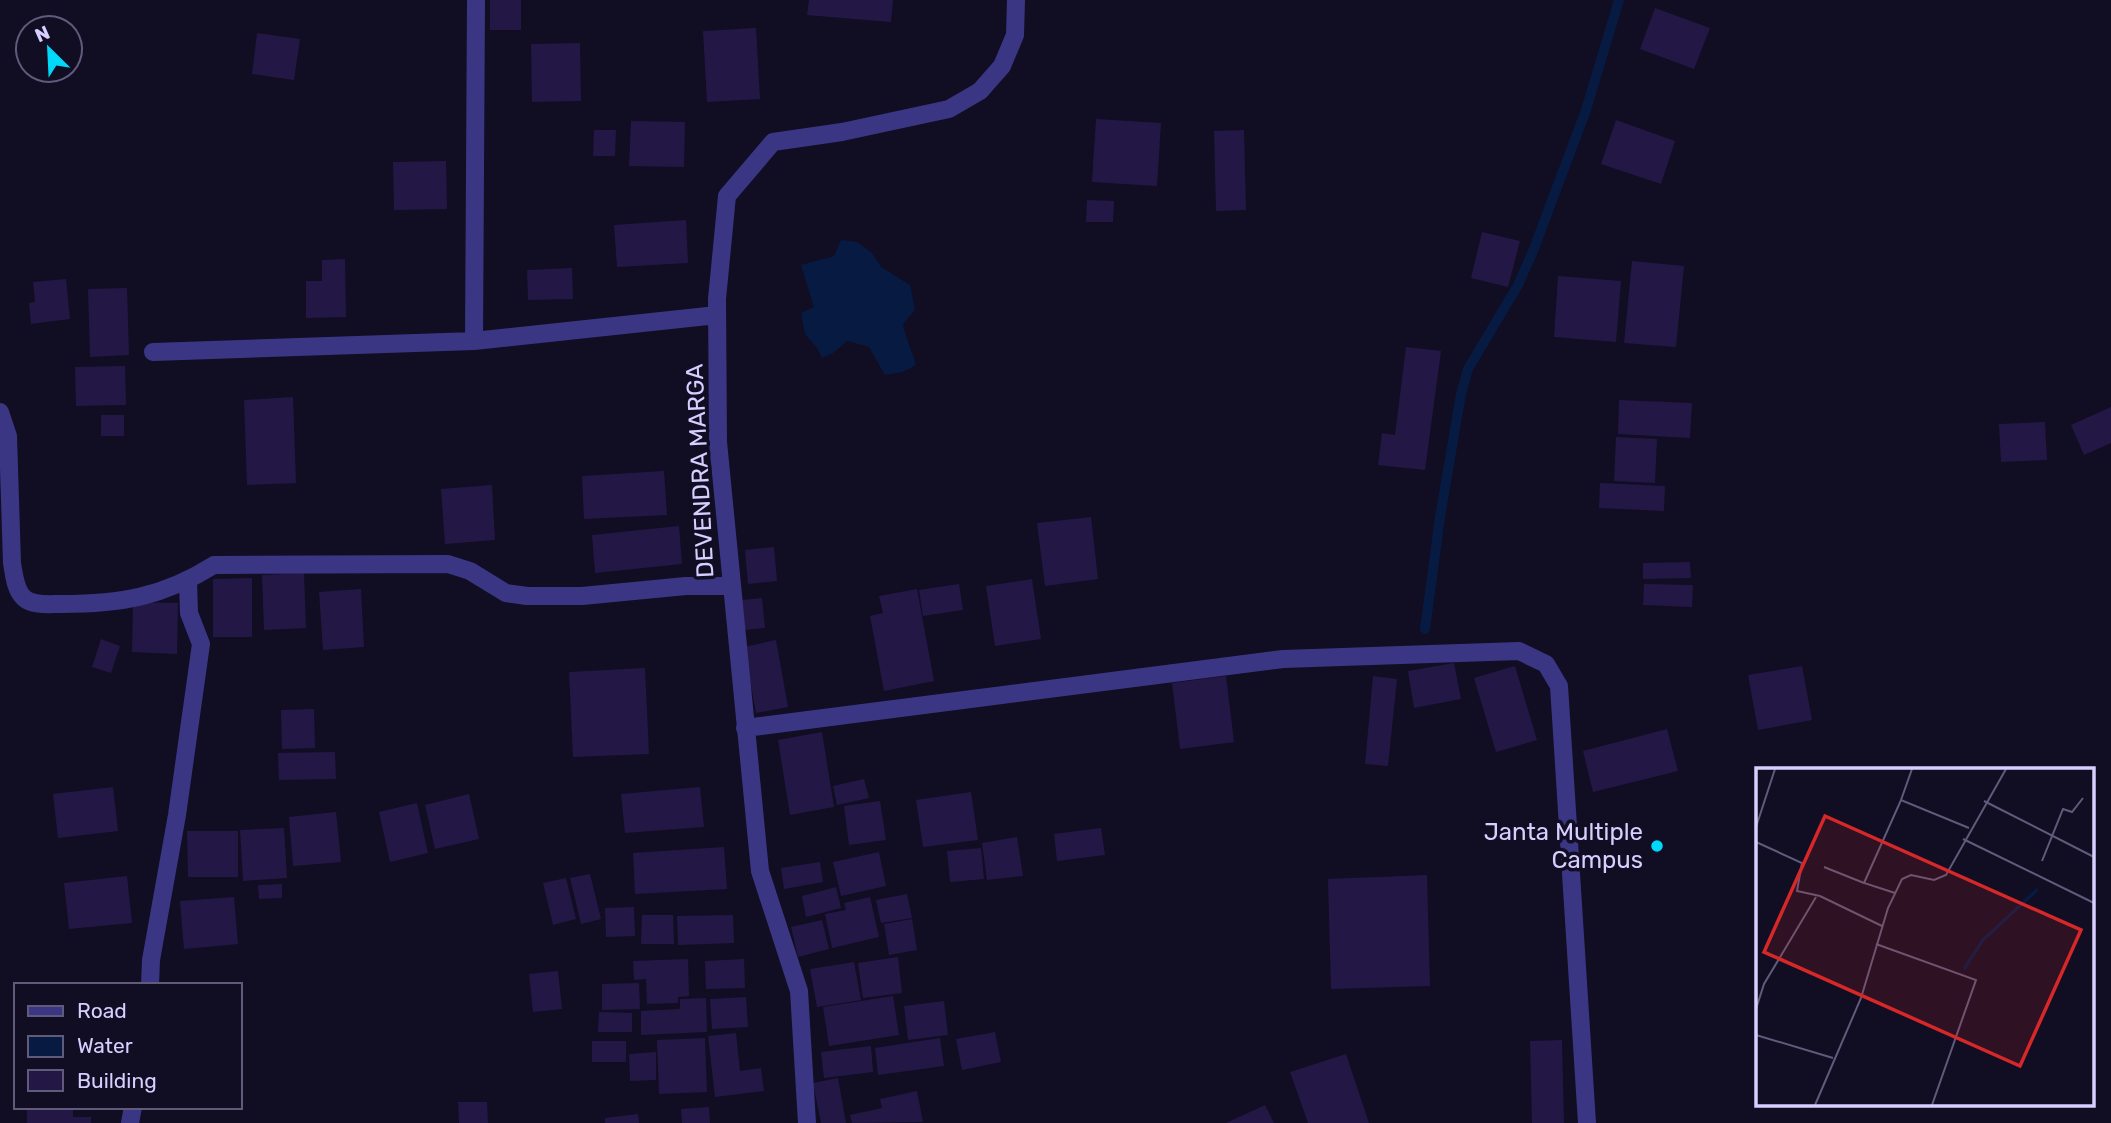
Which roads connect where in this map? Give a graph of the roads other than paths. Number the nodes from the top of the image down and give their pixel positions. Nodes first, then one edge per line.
1 (476, 0) edge
2 (1016, 0) edge
3 (717, 315) junction
4 (474, 341) junction
5 (153, 352) dead end
6 (0, 412) edge
7 (188, 581) junction
8 (732, 586) junction
9 (745, 728) junction
10 (150, 983) edge
11 (807, 1123) edge
12 (1587, 1123) edge

1 - 4 street
2 - 3 street, DEVENDRA MARGA
3 - 4 street
3 - 8 street, DEVENDRA MARGA
4 - 5 street
6 - 7 street
7 - 8 street
7 - 10 street
8 - 9 street, DEVENDRA MARGA
9 - 11 street, DEVENDRA MARGA
9 - 12 street

